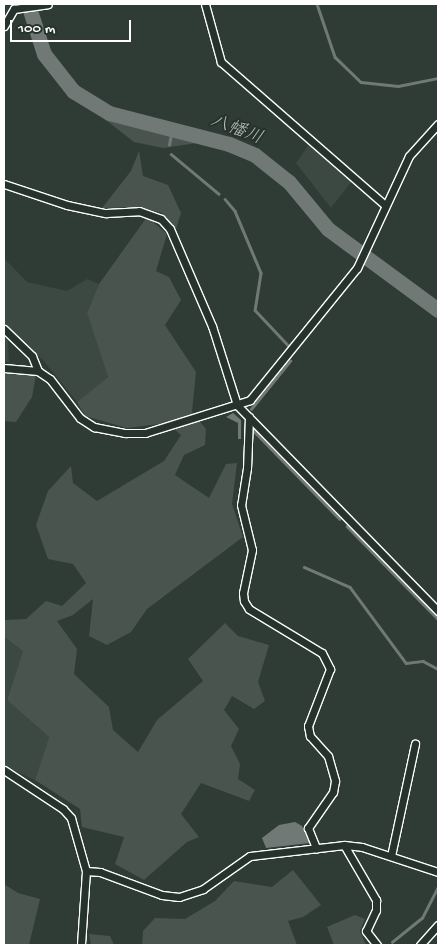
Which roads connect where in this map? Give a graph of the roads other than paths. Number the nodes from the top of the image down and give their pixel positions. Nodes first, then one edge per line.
1 (46, 4) edge
2 (205, 4) edge
3 (14, 7) edge
4 (4, 26) edge
5 (438, 124) edge
6 (4, 184) edge
7 (385, 205) junction
8 (4, 329) edge
9 (4, 368) edge
10 (38, 371) junction
11 (237, 405) junction
12 (249, 417) junction
13 (438, 611) edge
14 (415, 744) dead end
15 (4, 770) edge
16 (344, 845) junction
17 (316, 848) junction
18 (391, 856) junction
19 (86, 871) junction
20 (438, 872) edge
21 (438, 925) edge
22 (80, 945) edge
23 (377, 945) edge
24 (420, 945) edge

1 - 3 street
2 - 7 street
3 - 4 street
5 - 7 street
6 - 11 street
7 - 11 street
8 - 10 street
9 - 10 street
10 - 11 street
11 - 12 street
12 - 13 street
12 - 17 street
14 - 18 street
15 - 19 street
16 - 17 street
16 - 18 street
16 - 23 street
17 - 19 street
18 - 20 street
19 - 22 street
21 - 24 street

